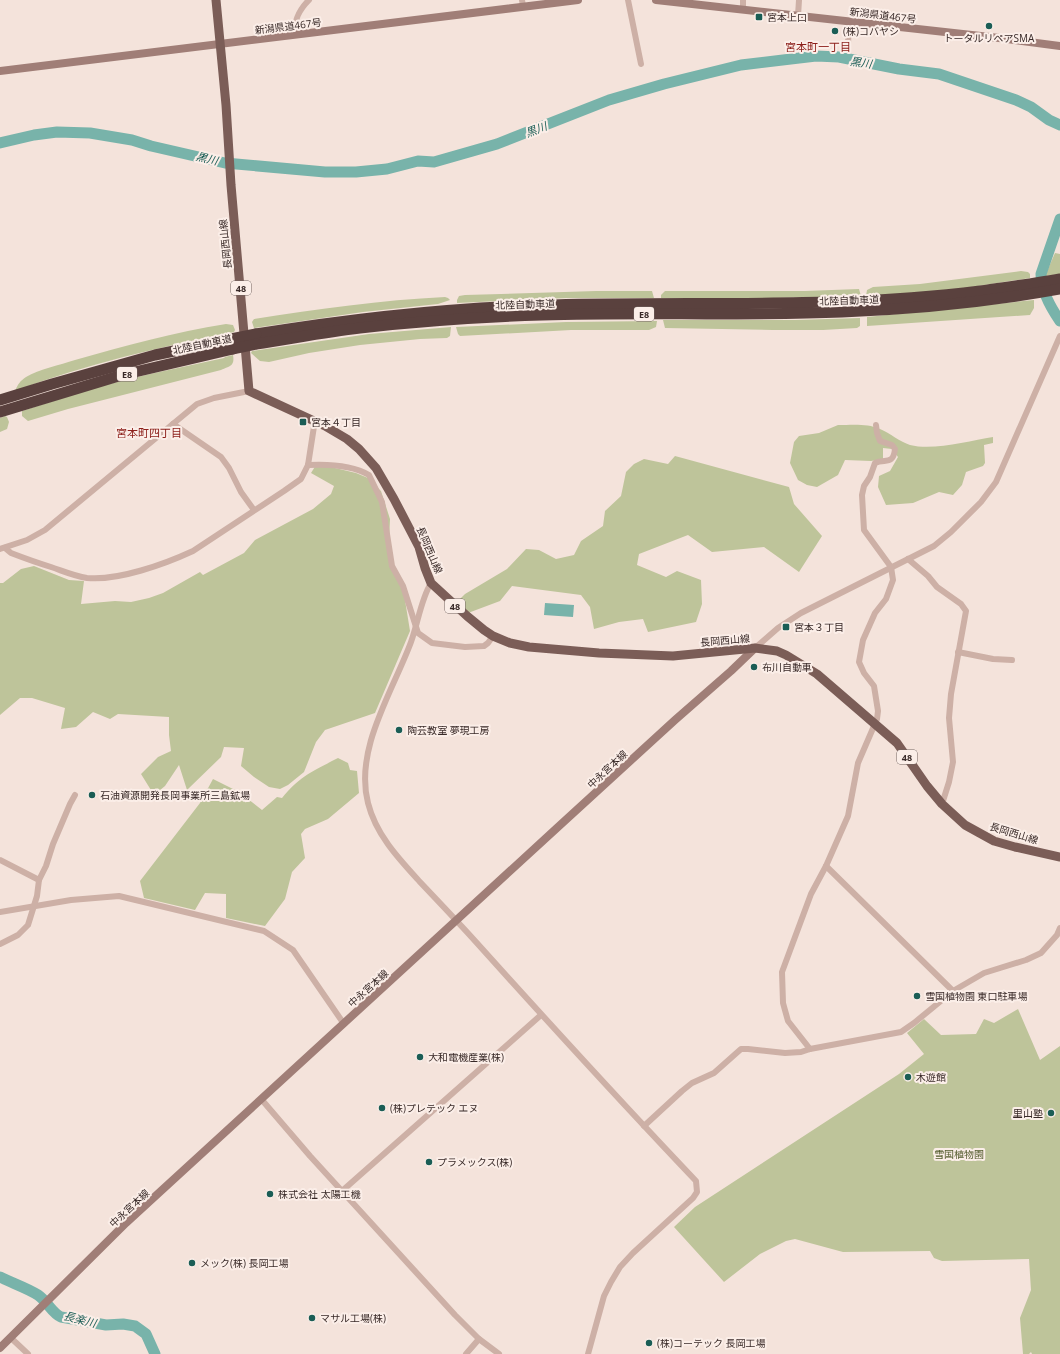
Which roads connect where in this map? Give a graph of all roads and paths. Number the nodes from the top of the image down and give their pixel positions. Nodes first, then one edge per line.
1 (216, 0) edge
2 (309, 0) edge
3 (578, 0) edge
4 (628, 0) edge
5 (656, 0) edge
6 (743, 0) edge
7 (799, 0) edge
8 (523, 3) edge
9 (743, 9) junction
10 (798, 16) junction
11 (849, 21) junction
12 (294, 35) junction
13 (219, 44) junction
14 (848, 44) dead end
15 (1060, 46) edge
16 (641, 64) dead end
17 (0, 71) edge
18 (1060, 279) edge
19 (1034, 289) junction
20 (1060, 289) edge
21 (1060, 336) edge
22 (249, 391) junction
23 (1, 408) edge
24 (315, 420) junction
25 (173, 424) junction
26 (876, 425) dead end
27 (308, 465) junction
28 (254, 510) junction
29 (2, 548) edge
30 (908, 559) junction
31 (891, 567) junction
32 (431, 583) junction
33 (416, 629) junction
34 (493, 636) junction
35 (755, 648) junction
36 (958, 652) junction
37 (1012, 660) dead end
38 (875, 724) junction
39 (75, 795) dead end
40 (942, 804) junction
41 (1060, 857) edge
42 (0, 860) edge
43 (1060, 861) edge
44 (826, 866) junction
45 (39, 880) junction
46 (35, 906) junction
47 (0, 912) edge
48 (456, 921) junction
49 (1060, 928) edge
50 (0, 944) edge
51 (953, 991) junction
52 (541, 1015) junction
53 (344, 1024) junction
54 (810, 1049) junction
55 (262, 1100) junction
56 (644, 1126) junction
57 (342, 1191) junction
58 (11, 1338) junction
59 (479, 1339) junction
60 (0, 1348) edge
61 (28, 1354) edge
62 (466, 1354) edge
63 (499, 1354) edge
64 (588, 1354) edge

1 - 13 main road, 長岡西山線 / 48
2 - 12 street
3 - 8 main road, 新潟県道467号
4 - 16 street
5 - 9 main road, 新潟県道467号
6 - 9 street
7 - 10 street
8 - 12 main road, 新潟県道467号
9 - 10 main road, 新潟県道467号
10 - 11 main road, 新潟県道467号
11 - 14 street
11 - 15 main road, 新潟県道467号
12 - 13 main road, 新潟県道467号
13 - 17 main road, 新潟県道467号
13 - 22 main road, 長岡西山線 / 48
18 - 19 highway, 北陸自動車道 / E8
19 - 20 highway, 北陸自動車道 / E8
19 - 23 highway, 北陸自動車道 / E8, bridge
21 - 30 street
22 - 24 main road, 長岡西山線 / 48
22 - 25 street
24 - 27 street
24 - 32 main road, 長岡西山線 / 48
25 - 28 street
25 - 29 street
26 - 31 street
27 - 28 street
27 - 33 street
28 - 29 street
30 - 31 street
30 - 36 street
31 - 35 street
31 - 38 street
32 - 33 street
32 - 34 main road, 長岡西山線 / 48
33 - 34 street
33 - 48 street
34 - 35 main road, 長岡西山線 / 48
35 - 38 main road, 長岡西山線 / 48
35 - 48 main road, 中永宮本線
36 - 37 street
36 - 40 street
38 - 40 main road, 長岡西山線 / 48
38 - 44 street
39 - 45 street
40 - 41 main road, 長岡西山線 / 48
41 - 43 street
42 - 45 street
44 - 51 street
44 - 54 street
45 - 46 street
46 - 47 street
46 - 50 street
46 - 53 street
48 - 52 street
48 - 53 main road, 中永宮本線
49 - 51 street
51 - 54 street
52 - 56 street
52 - 57 street
53 - 55 main road, 中永宮本線
54 - 56 street
55 - 57 street
55 - 58 main road, 中永宮本線
56 - 64 street
57 - 59 street
58 - 60 main road, 中永宮本線
58 - 61 street
59 - 62 street
59 - 63 street

